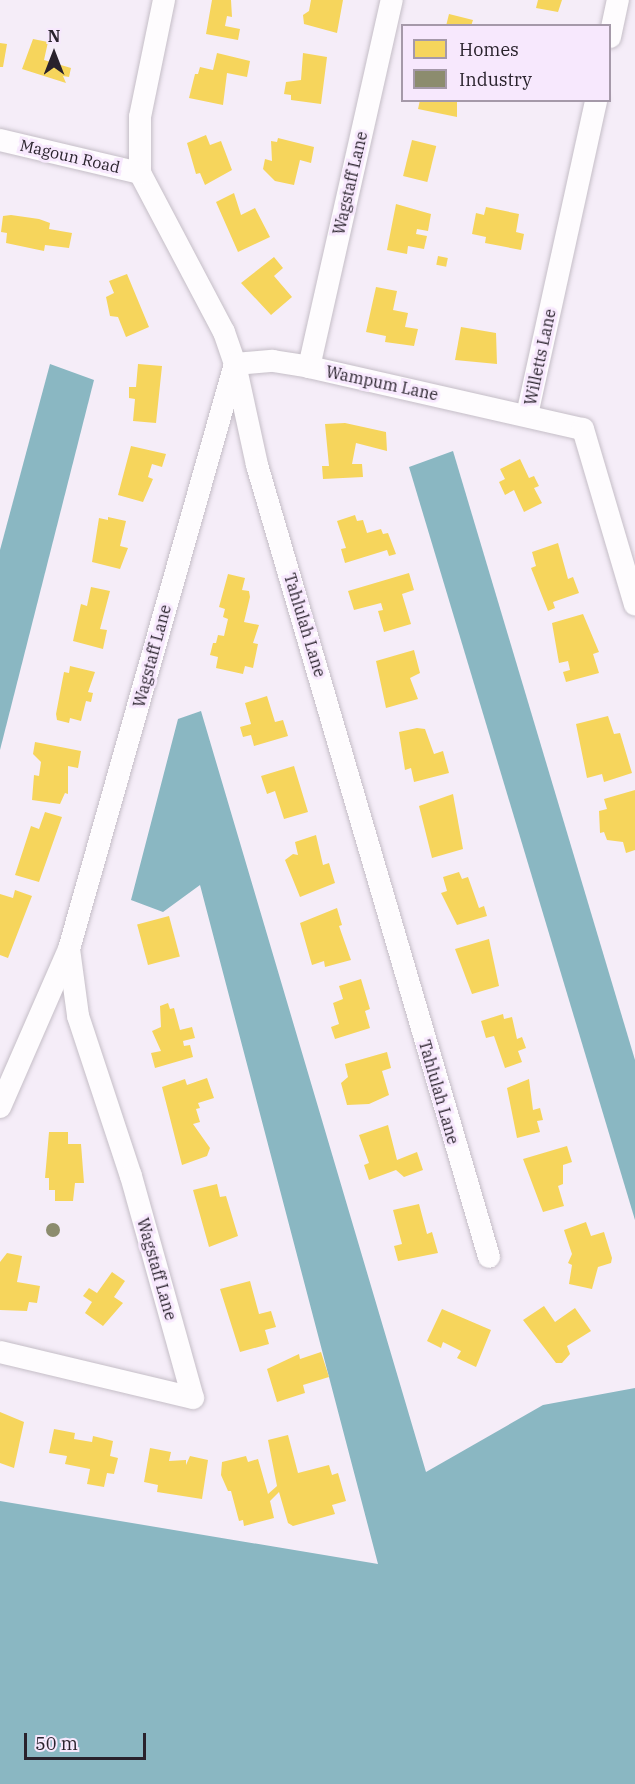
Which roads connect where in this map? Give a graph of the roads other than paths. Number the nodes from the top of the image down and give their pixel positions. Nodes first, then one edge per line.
1 (164, 0) edge
2 (392, 0) edge
3 (618, 0) edge
4 (611, 29) edge
5 (596, 102) edge
6 (0, 140) edge
7 (140, 172) junction
8 (236, 364) junction
9 (309, 367) junction
10 (527, 415) junction
11 (635, 604) edge
12 (69, 949) junction
13 (0, 1107) edge
14 (489, 1257) dead end
15 (0, 1352) edge

1 - 7 street, Tahlulah Lane
2 - 9 street, Wagstaff Lane
3 - 4 street
5 - 10 street, Willetts Lane
6 - 7 street, Magoun Road
7 - 8 street, Tahlulah Lane
8 - 9 street, Wampum Lane
8 - 12 street, Wagstaff Lane
8 - 14 street, Tahlulah Lane
9 - 10 street, Wampum Lane
10 - 11 street, Willetts Lane
12 - 13 street, Wagstaff Lane
12 - 15 street, Wagstaff Lane

